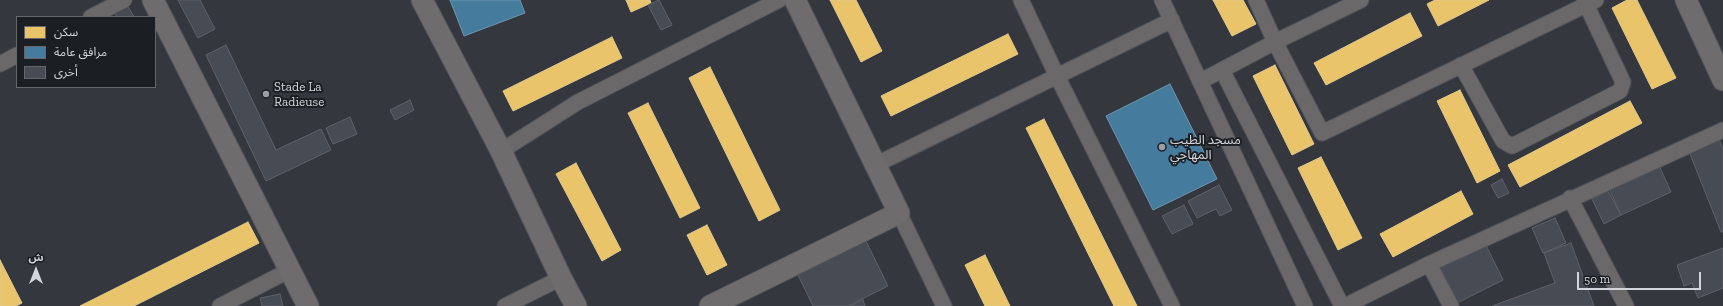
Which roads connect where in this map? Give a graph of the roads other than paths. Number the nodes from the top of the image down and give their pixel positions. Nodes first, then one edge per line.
1 (124, 0) edge
2 (153, 0) edge
3 (422, 0) edge
4 (779, 0) edge
5 (795, 0) edge
6 (1021, 0) edge
7 (1162, 0) edge
8 (1256, 0) edge
9 (1361, 0) edge
10 (1686, 0) edge
11 (1589, 2) edge
12 (93, 16) edge
13 (1172, 20) junction
14 (1275, 42) junction
15 (16, 56) edge
16 (0, 64) edge
17 (1461, 65) junction
18 (1222, 70) junction
19 (1057, 76) junction
20 (1723, 80) edge
21 (1201, 81) junction
22 (1723, 130) edge
23 (501, 151) junction
24 (875, 165) junction
25 (1570, 198) junction
26 (899, 214) junction
27 (1429, 264) junction
28 (290, 270) junction
29 (561, 278) junction
30 (220, 306) edge
31 (308, 306) edge
32 (505, 306) edge
33 (576, 306) edge
34 (710, 306) edge
35 (944, 306) edge
36 (1172, 306) edge
37 (1305, 306) edge
38 (1344, 306) edge
39 (1451, 306) edge
40 (1626, 306) edge

1 - 12 street
2 - 28 street
3 - 23 street
4 - 23 street
5 - 24 street
6 - 19 street
7 - 13 street
8 - 14 street
9 - 14 street
10 - 20 street
11 - 17 street
11 - 17 street
13 - 19 street
13 - 21 street
14 - 17 street
14 - 18 street
15 - 16 street
18 - 21 street
18 - 38 street
19 - 24 street
19 - 36 street
21 - 37 street
22 - 25 street
23 - 29 street
24 - 26 street
25 - 27 street
25 - 40 street
26 - 34 street
26 - 35 street
27 - 38 street
27 - 39 street
28 - 30 street
28 - 31 street
29 - 32 street
29 - 33 street

